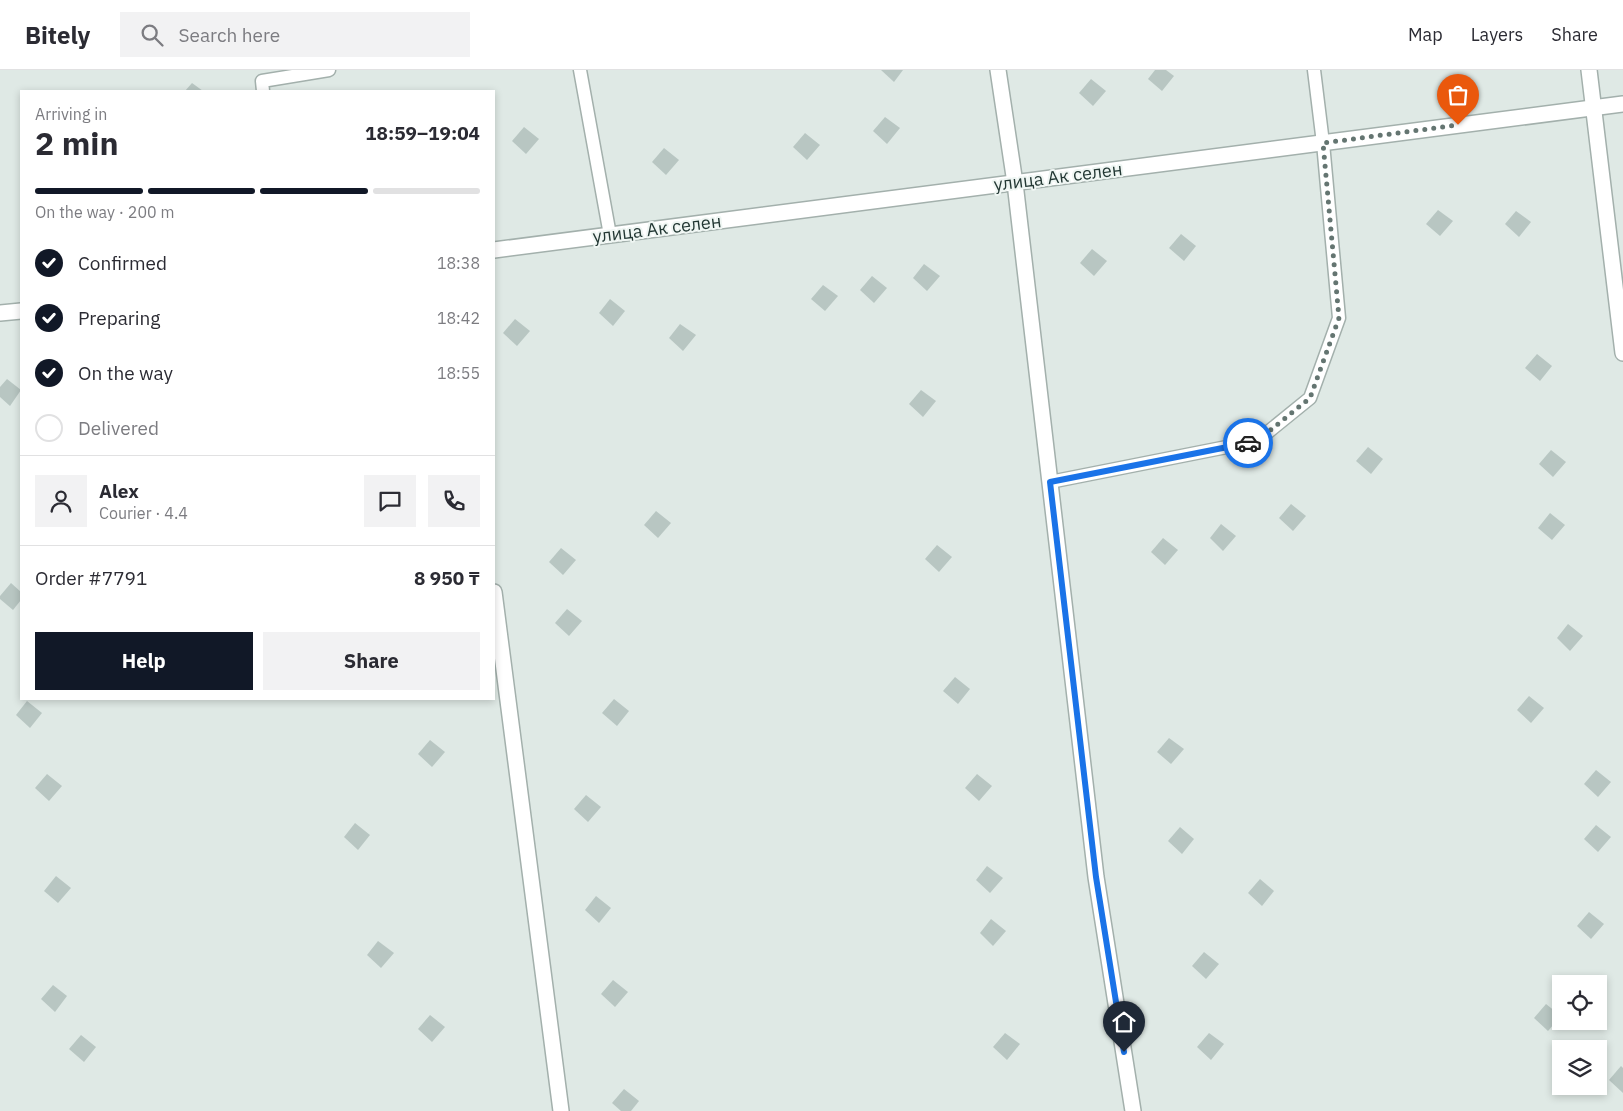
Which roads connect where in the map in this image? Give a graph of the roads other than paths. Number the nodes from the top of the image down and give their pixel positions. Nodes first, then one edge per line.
1 (329, 70) edge
2 (580, 70) edge
3 (998, 70) edge
4 (1314, 70) edge
5 (1588, 70) edge
6 (263, 90) edge
7 (1623, 104) edge
8 (1594, 108) junction
9 (1323, 143) junction
10 (1015, 183) junction
11 (610, 234) junction
12 (495, 250) edge
13 (20, 311) edge
14 (0, 314) edge
15 (1623, 353) edge
16 (1050, 482) junction
17 (495, 600) edge
18 (561, 1111) edge
19 (1134, 1111) edge

1 - 6 lane
2 - 11 lane
3 - 10 street
4 - 9 lane
5 - 8 street
7 - 8 street, улица Ак селен
8 - 9 street, улица Ак селен
8 - 15 street
9 - 10 street, улица Ак селен
9 - 16 lane
10 - 11 street, улица Ак селен
10 - 16 street
11 - 12 street, улица Ак селен
13 - 14 street
16 - 19 street
17 - 18 street

